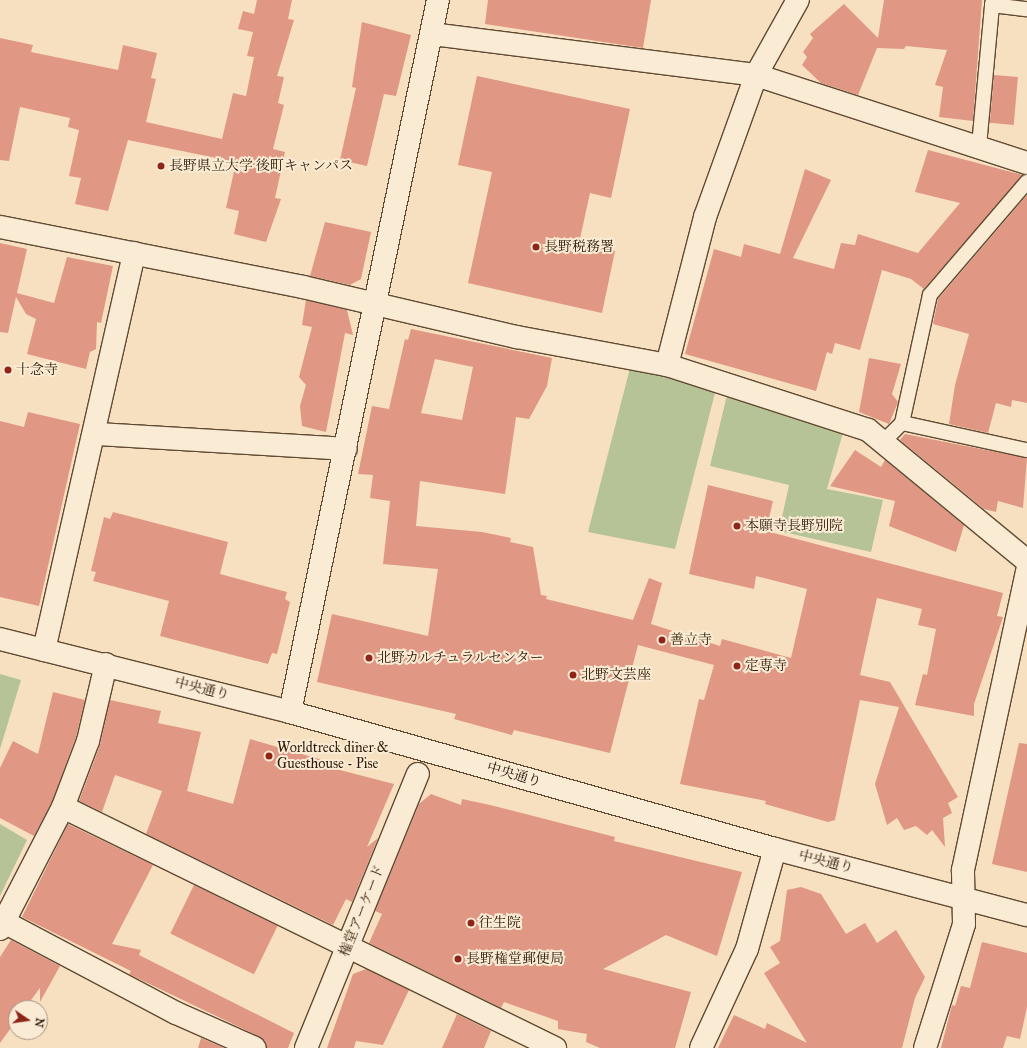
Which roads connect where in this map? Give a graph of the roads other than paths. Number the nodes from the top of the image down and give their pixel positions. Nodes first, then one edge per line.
1 (438, 0) edge
2 (798, 0) edge
3 (993, 3) edge
4 (1027, 9) edge
5 (432, 34) junction
6 (756, 75) junction
7 (979, 146) junction
8 (1027, 163) edge
9 (1027, 182) edge
10 (0, 227) edge
11 (134, 253) junction
12 (375, 303) junction
13 (667, 365) junction
14 (902, 423) junction
15 (96, 434) junction
16 (883, 442) junction
17 (346, 449) junction
18 (1026, 450) edge
19 (1027, 561) edge
20 (1027, 571) edge
21 (0, 639) edge
22 (44, 650) junction
23 (106, 664) junction
24 (290, 712) junction
25 (418, 774) dead end
26 (63, 807) junction
27 (775, 849) junction
28 (964, 897) junction
29 (1027, 915) edge
30 (2, 925) edge
31 (347, 947) junction
32 (255, 1048) edge
33 (306, 1048) edge
34 (554, 1048) edge
35 (701, 1048) edge
36 (926, 1048) edge

1 - 5 street
2 - 6 street
3 - 4 lane
3 - 7 lane
5 - 6 street
5 - 12 street
6 - 7 street
6 - 13 street
7 - 8 street
9 - 14 lane
10 - 11 street
11 - 12 street
11 - 15 street
12 - 13 street
12 - 17 street
13 - 16 street
14 - 16 lane
14 - 18 lane
15 - 17 street
15 - 22 street
16 - 19 street
17 - 24 street
20 - 28 street
21 - 22 street, 中央通り
22 - 23 street, 中央通り
23 - 24 street, 中央通り
23 - 26 street
24 - 27 street, 中央通り
25 - 31 street, 権堂アーケード
26 - 30 street
26 - 31 street
27 - 28 street, 中央通り
27 - 35 street
28 - 29 street, 中央通り
28 - 36 street
30 - 32 street
31 - 33 street, 権堂アーケード
31 - 34 street

